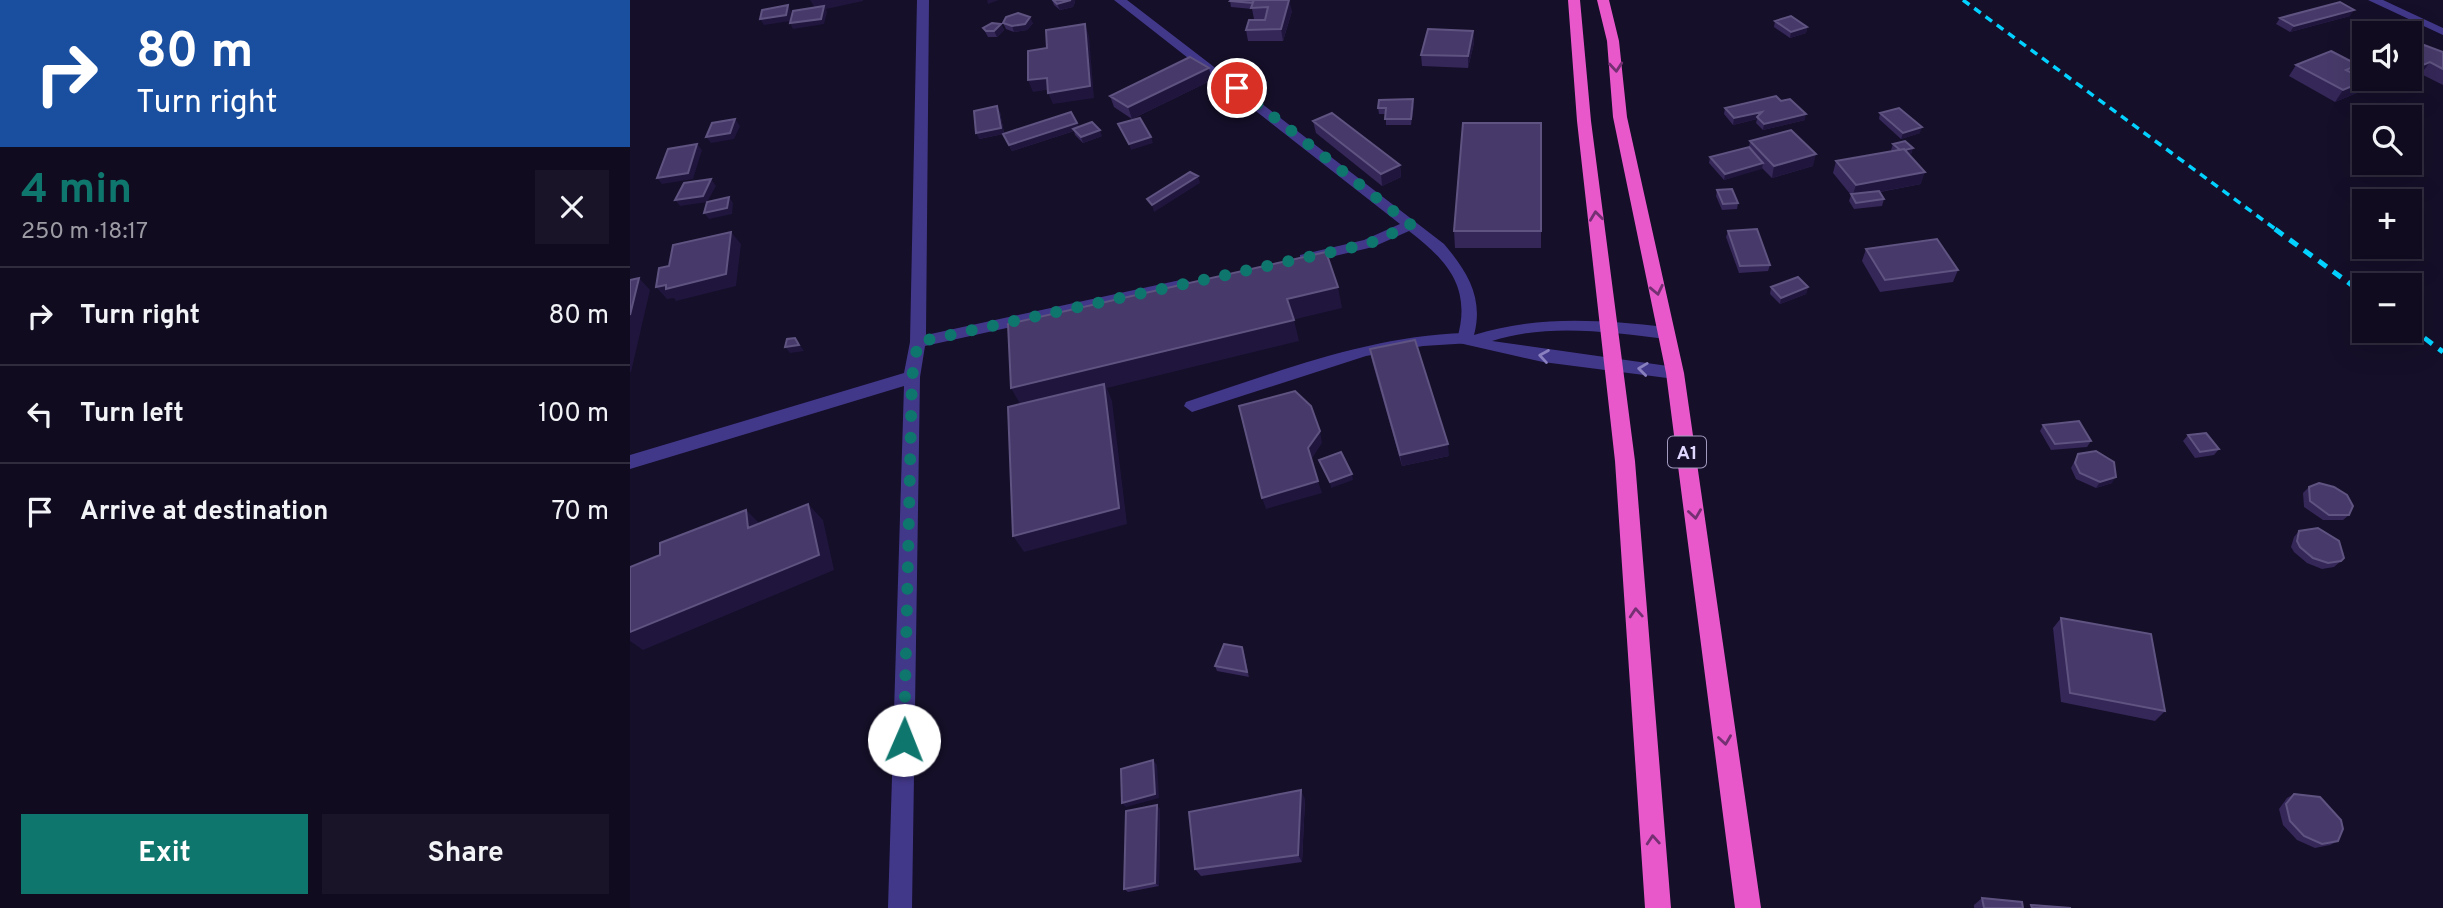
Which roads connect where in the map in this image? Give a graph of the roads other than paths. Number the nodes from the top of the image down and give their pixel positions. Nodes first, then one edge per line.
1 (923, 0) edge
2 (1120, 0) edge
3 (1574, 0) edge
4 (1602, 0) edge
5 (2375, 0) edge
6 (2443, 32) edge
7 (1411, 225) junction
8 (1286, 262) edge
9 (1205, 280) edge
10 (1609, 326) junction
11 (1666, 333) junction
12 (1471, 339) junction
13 (918, 342) junction
14 (1611, 365) junction
15 (1675, 373) junction
16 (912, 377) junction
17 (1192, 406) dead end
18 (630, 462) edge
19 (900, 908) edge
20 (1658, 908) edge
21 (1748, 908) edge

1 - 13 street
2 - 7 street
10 -> 3 highway
4 -> 11 highway, A1
5 - 6 street
7 - 8 street
7 - 12 street
9 - 13 street
10 - 11 street
10 - 12 street
10 - 14 highway
11 - 15 highway, A1
14 -> 12 street
12 - 17 street
13 - 16 street
15 -> 14 street
20 -> 14 highway
15 -> 21 highway, A1
16 - 18 street
16 - 19 street

